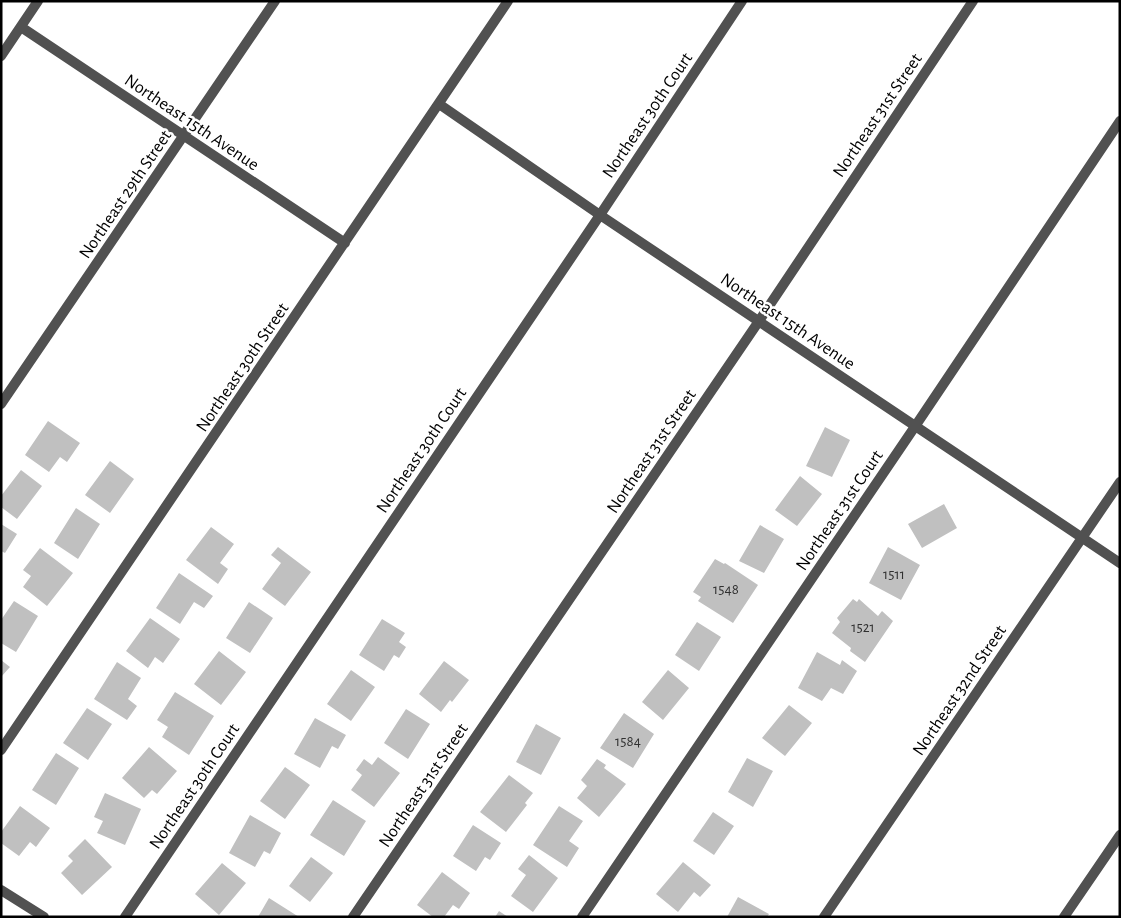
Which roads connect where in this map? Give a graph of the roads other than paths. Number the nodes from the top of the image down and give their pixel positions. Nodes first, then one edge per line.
1 (38, 1) edge
2 (275, 1) edge
3 (508, 1) edge
4 (742, 1) edge
5 (973, 1) edge
6 (21, 27) junction
7 (1, 56) edge
8 (439, 104) junction
9 (1120, 121) edge
10 (185, 136) junction
11 (600, 215) junction
12 (345, 243) junction
13 (758, 321) junction
14 (1, 404) edge
15 (916, 425) junction
16 (1120, 482) edge
17 (1082, 538) junction
18 (1120, 563) edge
19 (1, 750) edge
20 (1120, 835) edge
21 (1, 890) edge
22 (44, 917) edge
23 (125, 917) edge
24 (353, 917) edge
25 (582, 917) edge
26 (824, 917) edge
27 (1064, 917) edge

1 - 6 street
2 - 10 street, Northeast 29th Street
3 - 8 street, Northeast 30th Street
4 - 11 street, Northeast 30th Court
5 - 13 street, Northeast 31st Street
6 - 7 street
6 - 10 street, Northeast 15th Avenue
8 - 11 street, Northeast 15th Avenue
8 - 12 street, Northeast 30th Street
9 - 15 street, Northeast 31st Court
10 - 12 street, Northeast 15th Avenue
10 - 14 street, Northeast 29th Street
11 - 13 street, Northeast 15th Avenue
11 - 23 street, Northeast 30th Court
12 - 19 street, Northeast 30th Street
13 - 15 street, Northeast 15th Avenue
13 - 24 street, Northeast 31st Street
15 - 17 street, Northeast 15th Avenue
15 - 25 street, Northeast 31st Court
16 - 17 street, Northeast 32nd Street
17 - 18 street, Northeast 15th Avenue
17 - 26 street, Northeast 32nd Street
20 - 27 street
21 - 22 street

